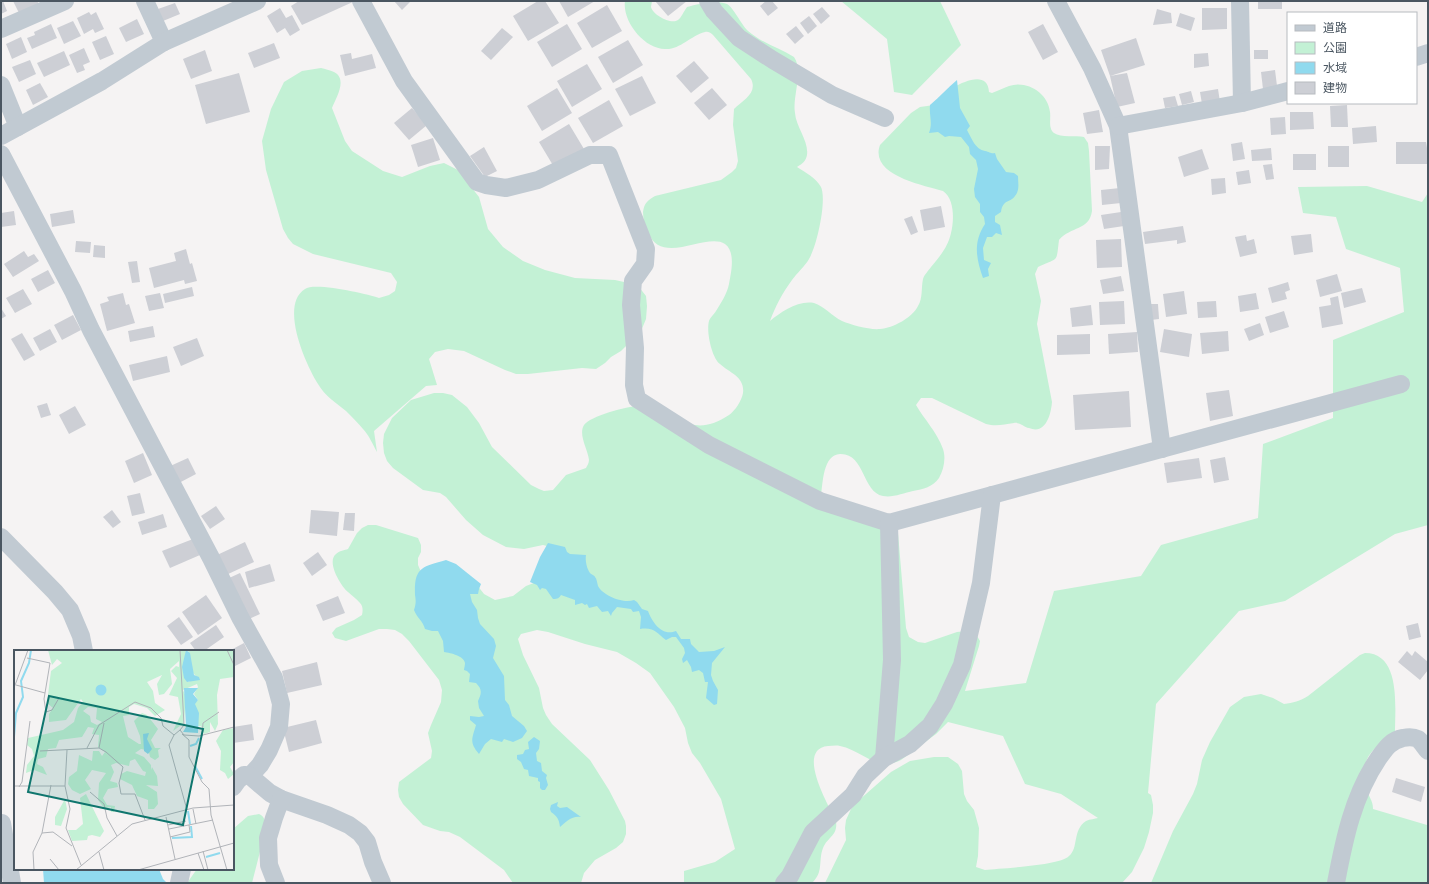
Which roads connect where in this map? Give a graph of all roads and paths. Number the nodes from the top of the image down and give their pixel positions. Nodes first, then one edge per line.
1 (65, 1) edge
2 (145, 1) edge
3 (257, 1) edge
4 (361, 1) edge
5 (708, 1) edge
6 (1056, 1) edge
7 (1240, 1) edge
8 (1, 29) edge
9 (164, 42) junction
10 (1428, 54) edge
11 (1417, 57) edge
12 (1, 85) edge
13 (1287, 91) edge
14 (1242, 103) junction
15 (885, 118) dead end
16 (1118, 126) junction
17 (18, 127) junction
18 (1, 136) edge
19 (1, 154) edge
20 (1401, 384) dead end
21 (1162, 449) junction
22 (992, 495) junction
23 (889, 523) junction
24 (1, 537) edge
25 (84, 650) edge
26 (1428, 751) edge
27 (884, 758) junction
28 (250, 776) junction
29 (234, 785) edge
30 (281, 800) junction
31 (6, 822) edge
32 (182, 870) edge
33 (12, 883) edge
34 (179, 883) edge
35 (276, 883) edge
36 (382, 883) edge
37 (784, 883) edge
38 (1336, 883) edge

1 - 8 street
2 - 9 street
3 - 9 street
4 - 23 street
5 - 15 street
6 - 16 street
7 - 14 street
9 - 17 street
10 - 11 street
12 - 17 street
13 - 14 street
14 - 16 street
16 - 21 street
17 - 18 street
19 - 28 street
20 - 21 street
21 - 22 street
22 - 23 street
22 - 27 street
23 - 27 street
24 - 25 street
26 - 38 street
27 - 37 street
28 - 29 street
28 - 30 street
30 - 35 street
30 - 36 street
31 - 33 street
32 - 34 street

